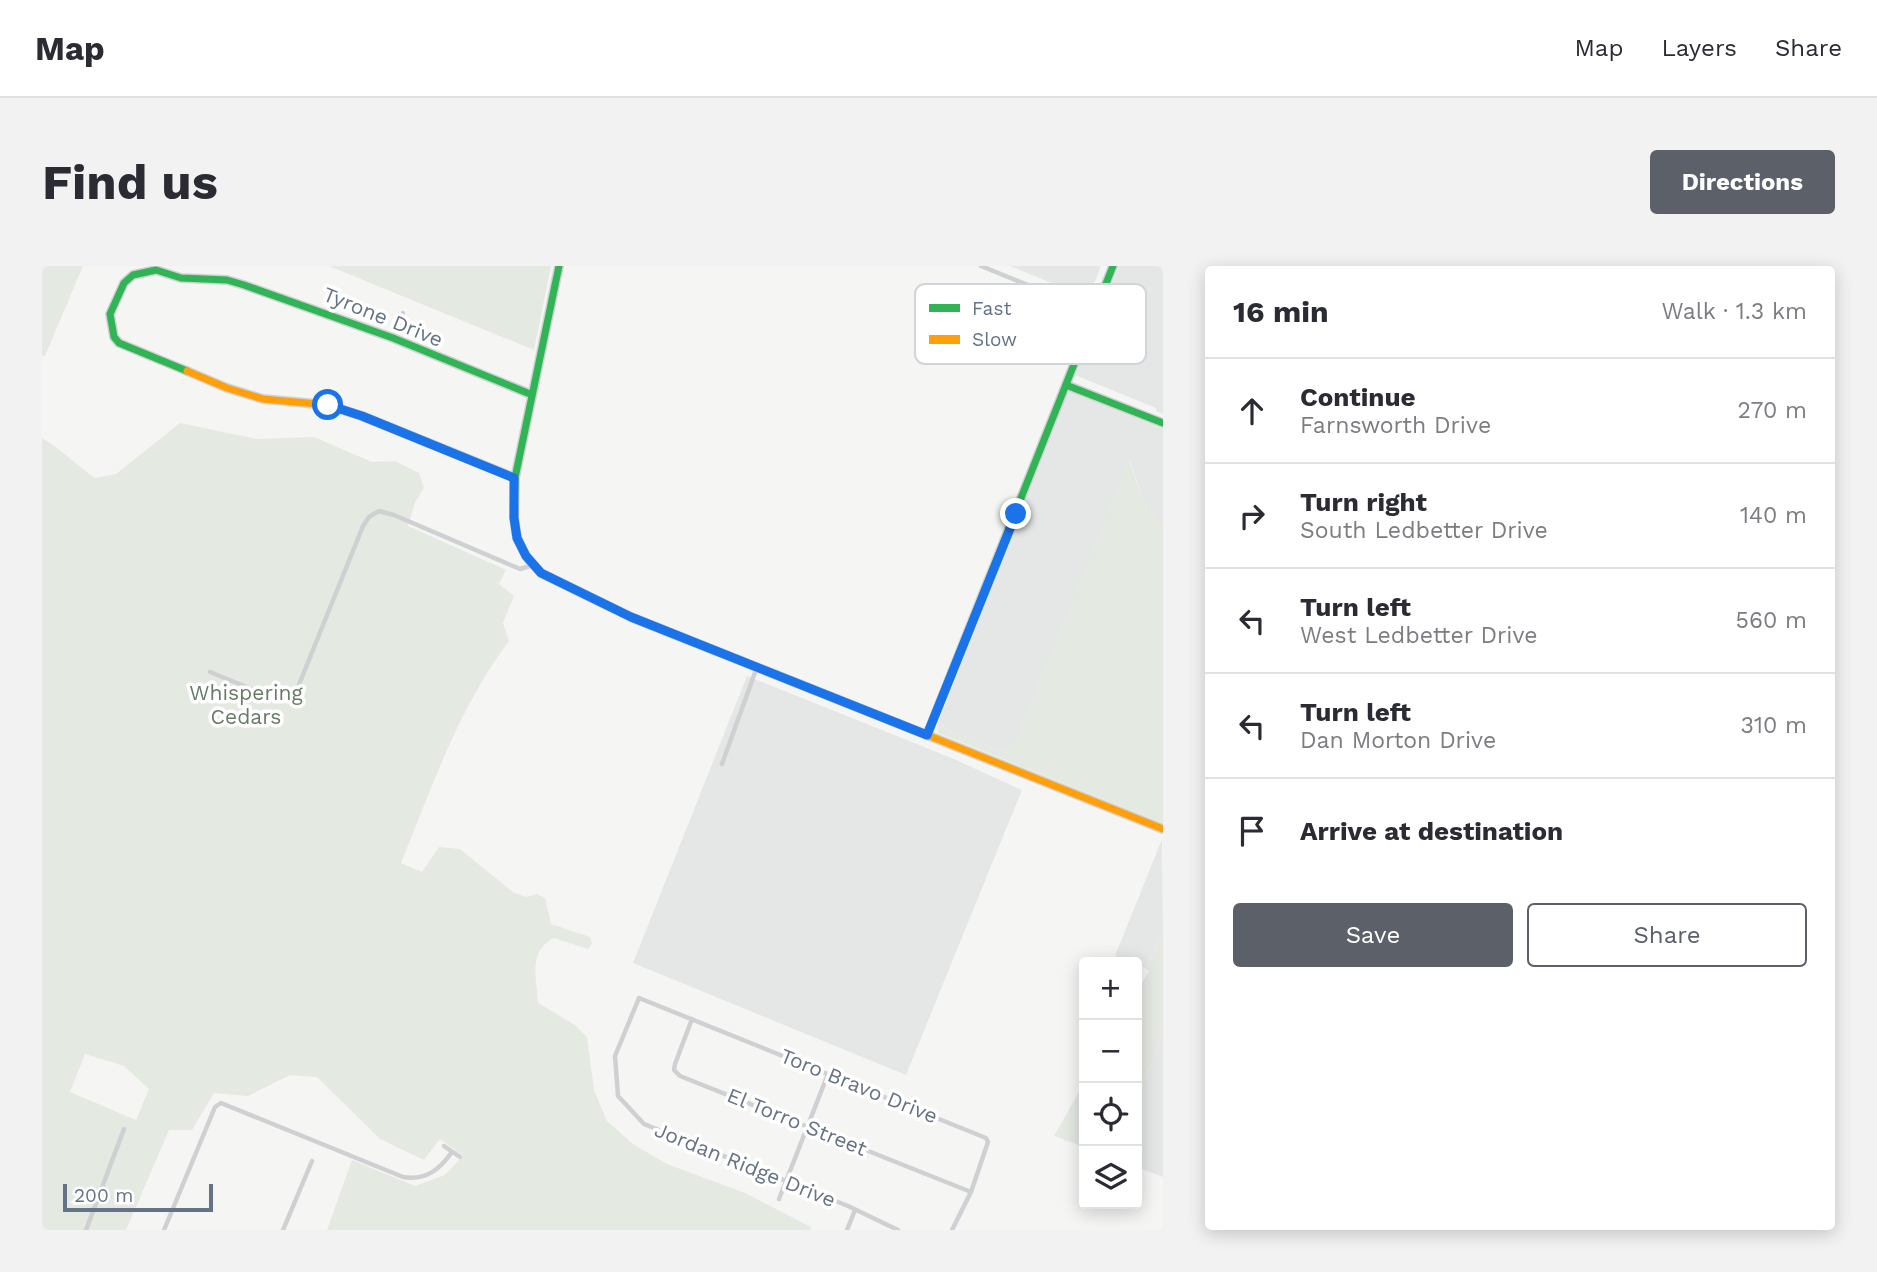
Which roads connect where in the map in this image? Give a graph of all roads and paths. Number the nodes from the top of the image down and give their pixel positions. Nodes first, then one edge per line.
1 (559, 266) edge
2 (981, 266) edge
3 (1113, 266) edge
4 (1025, 284) edge
5 (1106, 284) edge
6 (403, 313) dead end
7 (393, 338) junction
8 (1074, 364) edge
9 (1066, 385) junction
10 (530, 394) junction
11 (1163, 423) edge
12 (514, 478) junction
13 (533, 565) junction
14 (757, 667) junction
15 (210, 672) dead end
16 (927, 735) junction
17 (722, 764) dead end
18 (1163, 829) edge
19 (639, 998) joint
20 (692, 1019) junction
21 (828, 1074) junction
22 (807, 1126) junction
23 (124, 1129) dead end
24 (444, 1146) dead end
25 (453, 1152) junction
26 (460, 1157) dead end
27 (312, 1161) dead end
28 (786, 1180) junction
29 (971, 1192) junction
30 (779, 1199) dead end
31 (855, 1210) junction
32 (86, 1230) edge
33 (164, 1230) edge
34 (284, 1230) edge
35 (847, 1230) edge
36 (898, 1230) edge
37 (953, 1230) edge

1 - 10 street
2 - 4 street
3 - 5 street
6 - 7 street
7 - 10 street, Tyrone Drive
7 - 12 street, Tyrone Drive
8 - 9 street
9 - 11 street
9 - 16 street
10 - 12 street
12 - 13 street
13 - 14 street
13 - 15 street
14 - 16 street
14 - 17 street
16 - 18 street
19 - 20 street, Toro Bravo Drive
19 - 28 street, Jordan Ridge Drive
20 - 21 street, Toro Bravo Drive
20 - 22 street, El Torro Street
21 - 22 street
21 - 29 street, Toro Bravo Drive
22 - 28 street
22 - 29 street, El Torro Street
23 - 32 street
24 - 25 street
25 - 26 street
25 - 33 street
27 - 34 street
28 - 30 street
28 - 31 street, Jordan Ridge Drive
29 - 37 street, Toro Bravo Drive
31 - 35 street
31 - 36 street, Jordan Ridge Drive

